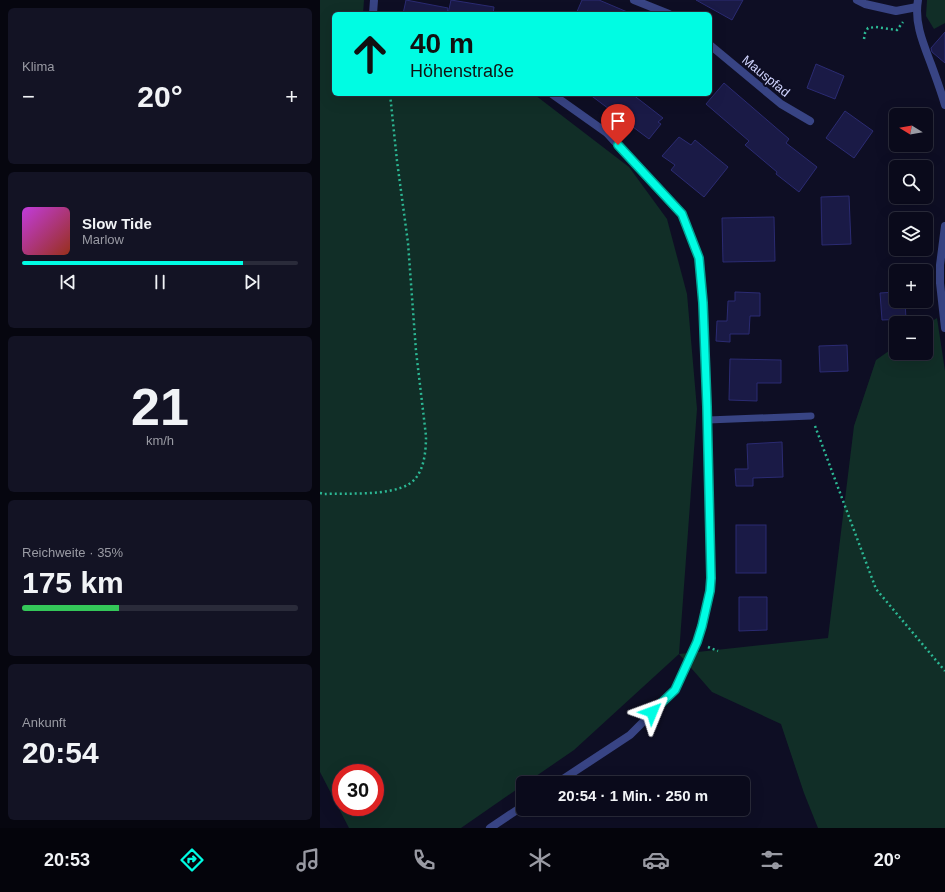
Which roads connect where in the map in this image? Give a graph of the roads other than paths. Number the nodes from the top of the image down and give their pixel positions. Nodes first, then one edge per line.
1 (374, 0) edge
2 (634, 0) edge
3 (857, 0) edge
4 (917, 4) edge
5 (374, 12) edge
6 (664, 12) edge
7 (712, 47) edge
8 (555, 96) edge
9 (945, 105) edge
10 (810, 121) dead end
11 (945, 226) edge
12 (945, 328) edge
13 (811, 416) road end
14 (708, 420) junction
15 (568, 776) edge
16 (516, 811) edge
17 (490, 828) edge

1 - 5 street
2 - 6 street
3 - 4 street
4 - 9 street
7 - 10 street, Mauspfad
8 - 14 street
11 - 12 street
13 - 14 lane
14 - 15 street
16 - 17 street

